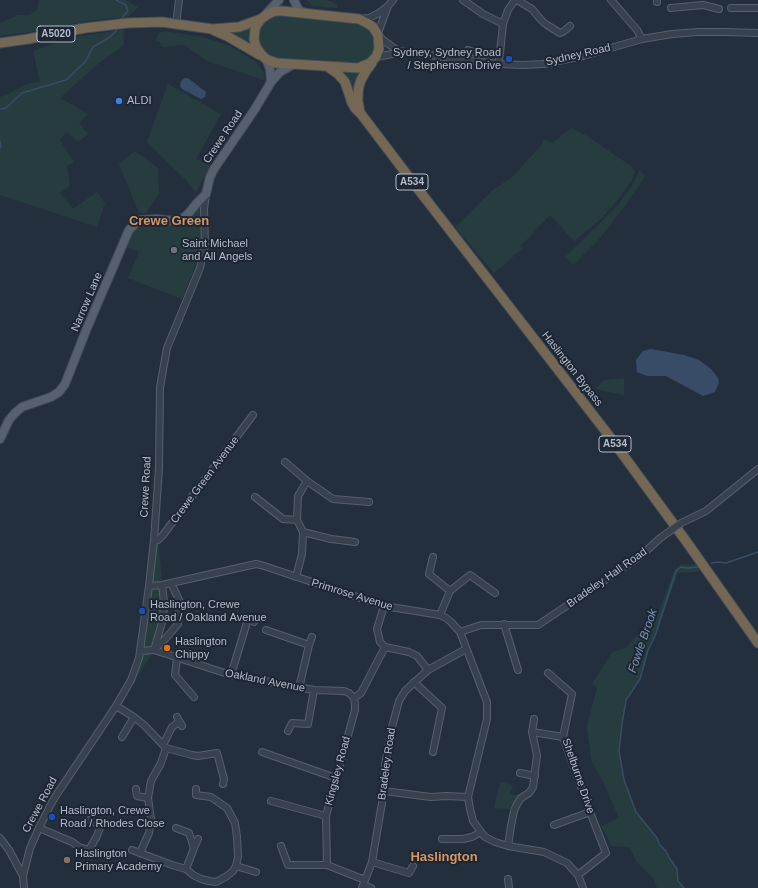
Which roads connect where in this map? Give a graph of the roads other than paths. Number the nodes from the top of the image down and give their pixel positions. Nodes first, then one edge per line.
1 (179, 0) edge
2 (279, 0) edge
3 (294, 0) edge
4 (393, 0) edge
5 (463, 0) edge
6 (516, 0) edge
7 (611, 0) edge
8 (704, 3) edge
9 (388, 6) junction
10 (671, 8) dead end
11 (731, 8) dead end
12 (758, 8) edge
13 (718, 9) dead end
14 (307, 14) junction
15 (263, 17) junction
16 (359, 19) junction
17 (176, 24) junction
18 (503, 24) junction
19 (570, 26) dead end
20 (212, 29) junction
21 (378, 34) junction
22 (758, 34) edge
23 (642, 39) junction
24 (0, 43) edge
25 (398, 50) junction
26 (468, 50) dead end
27 (500, 53) junction
28 (265, 58) junction
29 (375, 59) junction
30 (294, 64) junction
31 (498, 64) junction
32 (328, 67) junction
33 (271, 82) junction
34 (361, 114) junction
35 (206, 194) junction
36 (253, 415) dead end
37 (0, 439) edge
38 (285, 462) dead end
39 (758, 469) edge
40 (306, 481) junction
41 (255, 497) dead end
42 (368, 502) dead end
43 (297, 520) junction
44 (303, 532) junction
45 (154, 540) junction
46 (355, 542) dead end
47 (434, 557) dead end
48 (296, 577) junction
49 (171, 583) junction
50 (162, 585) junction
51 (149, 586) junction
52 (450, 591) junction
53 (495, 593) dead end
54 (384, 606) junction
55 (440, 615) junction
56 (250, 620) dead end
57 (504, 624) junction
58 (266, 630) dead end
59 (460, 632) junction
60 (312, 637) dead end
61 (758, 643) edge
62 (309, 645) junction
63 (385, 648) junction
64 (466, 649) junction
65 (140, 650) junction
66 (154, 650) junction
67 (177, 658) junction
68 (428, 670) junction
69 (518, 670) dead end
70 (548, 673) dead end
71 (231, 675) junction
72 (414, 682) junction
73 (299, 688) junction
74 (314, 690) junction
75 (194, 697) dead end
76 (354, 698) junction
77 (116, 706) junction
78 (134, 717) junction
79 (534, 719) dead end
80 (179, 722) dead end
81 (288, 731) dead end
82 (532, 732) junction
83 (122, 737) dead end
84 (563, 737) junction
85 (164, 747) junction
86 (262, 752) dead end
87 (433, 752) dead end
88 (520, 773) dead end
89 (535, 776) junction
90 (336, 778) junction
91 (223, 784) dead end
92 (384, 791) junction
93 (195, 794) dead end
94 (135, 795) dead end
95 (468, 797) junction
96 (148, 798) junction
97 (270, 801) dead end
98 (590, 812) junction
99 (326, 816) junction
100 (90, 820) dead end
101 (554, 825) dead end
102 (39, 828) junction
103 (176, 828) dead end
104 (481, 832) junction
105 (0, 838) edge
106 (198, 839) dead end
107 (442, 839) dead end
108 (281, 846) dead end
109 (508, 846) junction
110 (194, 848) junction
111 (132, 850) dead end
112 (140, 853) junction
113 (372, 862) junction
114 (327, 865) junction
115 (236, 866) junction
116 (413, 866) dead end
117 (186, 869) junction
118 (256, 872) dead end
119 (578, 875) junction
120 (23, 876) junction
121 (508, 879) dead end
122 (216, 882) junction
123 (363, 884) edge
124 (24, 888) edge
125 (211, 888) edge
126 (371, 888) edge
127 (509, 888) edge
128 (583, 888) edge

1 - 17 street
2 - 15 main road
3 - 14 main road
4 - 9 street
5 - 18 street
6 - 18 street
6 - 19 street
7 - 23 street
8 - 10 street
8 - 13 street
9 - 16 street
9 - 21 street
11 - 12 street
14 - 15 highway
14 - 16 highway
15 - 20 highway, A5020
15 - 28 highway
16 - 21 highway
17 - 20 highway, A5020
17 - 24 highway, A5020
18 - 27 street
20 - 28 highway, A5020
21 - 25 street, Sydney Road
21 - 29 highway
22 - 23 street, Sydney Road
23 - 31 street, Sydney Road
25 - 29 street, Sydney Road
25 - 31 street, Sydney Road
26 - 27 street
27 - 31 street
28 - 30 highway
28 - 33 main road
29 - 32 highway
29 - 34 highway, Haslington Bypass / A534
30 - 32 highway
30 - 33 main road, Crewe Road
32 - 34 highway, Haslington Bypass / A534
33 - 35 main road, Crewe Road
34 - 61 highway, Haslington Bypass / A534
35 - 37 main road, Narrow Lane
35 - 45 street, Crewe Road
36 - 45 street, Crewe Green Avenue
38 - 40 street
39 - 57 street, Bradeley Hall Road, bridge
40 - 42 street
40 - 43 street
41 - 43 street
43 - 44 street
44 - 46 street
44 - 48 street
45 - 51 street, Crewe Road
47 - 52 street
48 - 49 street, Primrose Avenue
48 - 54 street, Primrose Avenue
49 - 50 street, Primrose Avenue
49 - 66 street
50 - 51 street, Primrose Avenue
50 - 66 street
51 - 65 street, Crewe Road
52 - 53 street
52 - 55 street
54 - 55 street, Primrose Avenue
54 - 63 street
55 - 59 street, Primrose Avenue
56 - 71 street
57 - 59 street, Bradeley Hall Road
57 - 69 street
58 - 62 street
59 - 64 street, Primrose Avenue
60 - 62 street
62 - 73 street
63 - 68 street
63 - 76 street
64 - 68 street, Bradeley Road
64 - 95 street, Primrose Avenue
65 - 66 street, Oakland Avenue
65 - 77 street, Crewe Road
66 - 67 street, Oakland Avenue
67 - 71 street, Oakland Avenue
67 - 75 street
68 - 72 street, Bradeley Road
70 - 84 street, Shelburne Drive
71 - 73 street, Oakland Avenue
72 - 87 street
72 - 92 street, Bradeley Road
73 - 74 street, Oakland Avenue
74 - 76 street, Oakland Avenue
74 - 81 street
76 - 90 street, Kingsley Road
77 - 78 street
77 - 102 street, Crewe Road
78 - 83 street
78 - 85 street
79 - 82 street
80 - 85 street
82 - 84 street
82 - 89 street
84 - 98 street, Shelburne Drive
85 - 91 street
85 - 96 street
86 - 90 street
88 - 89 street
89 - 109 street
90 - 99 street, Kingsley Road
92 - 95 street
92 - 113 street, Bradeley Road
93 - 115 street
94 - 96 street
95 - 104 street, Primrose Avenue
96 - 112 street
97 - 99 street
98 - 101 street
98 - 119 street, Shelburne Drive
99 - 114 street, Kingsley Road
100 - 102 street
102 - 120 street, Crewe Road
103 - 110 street
104 - 107 street
104 - 109 street, Primrose Avenue
105 - 120 street
106 - 110 street
108 - 114 street
109 - 119 street, Primrose Avenue
110 - 117 street
111 - 112 street
112 - 117 street
113 - 116 street
113 - 123 street, Bradeley Road
114 - 123 street
115 - 118 street
115 - 122 street
117 - 122 street
119 - 128 street, Primrose Avenue
120 - 124 street, Crewe Road
121 - 127 street
122 - 125 street
123 - 126 street

